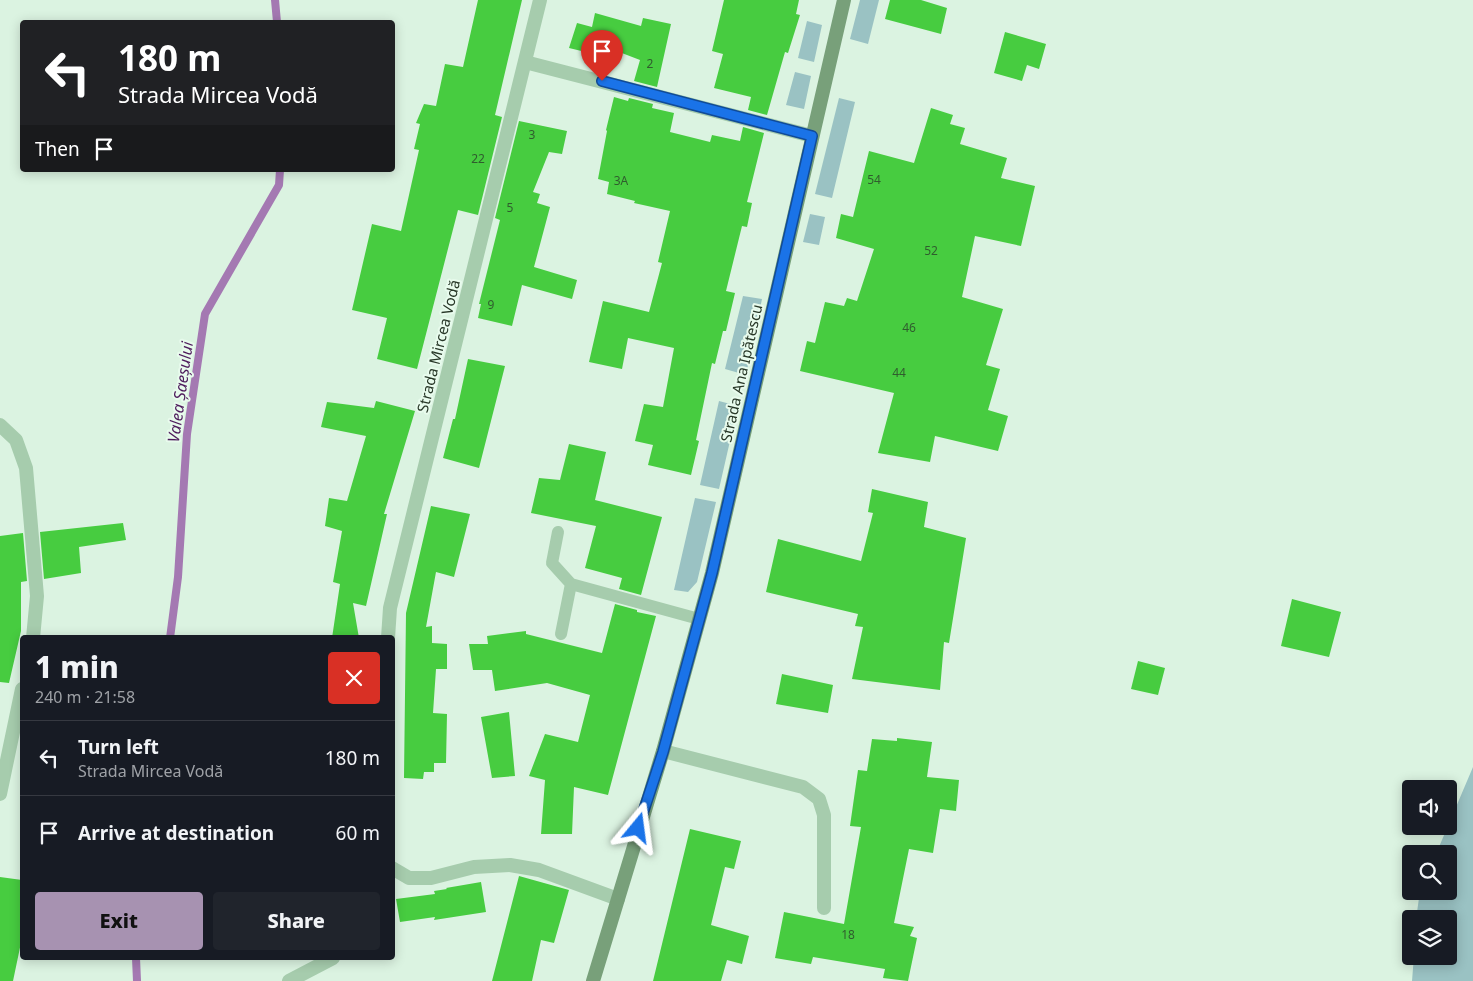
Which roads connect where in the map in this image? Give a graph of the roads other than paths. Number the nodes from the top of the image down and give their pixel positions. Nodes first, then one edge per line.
1 (540, 0) edge
2 (844, 0) edge
3 (525, 62) junction
4 (812, 136) junction
5 (0, 425) edge
6 (558, 532) dead end
7 (571, 584) junction
8 (699, 619) junction
9 (561, 634) dead end
10 (34, 635) edge
11 (388, 635) edge
12 (20, 699) edge
13 (663, 752) junction
14 (0, 794) edge
15 (395, 870) edge
16 (618, 899) junction
17 (824, 908) dead end
18 (329, 960) edge
19 (290, 981) edge
20 (593, 981) edge

1 - 3 street, Strada Mircea Vodă
2 - 4 main road, Strada Ana Ipătescu
3 - 4 street
3 - 11 street, Strada Mircea Vodă
4 - 8 main road, Strada Ana Ipătescu
5 - 10 street
6 - 7 lane
7 - 8 lane
7 - 9 lane
8 - 13 main road, Strada Ana Ipătescu
12 - 14 street
13 - 16 main road, Strada Ana Ipătescu
13 - 17 street
15 - 16 street
16 - 20 main road, Strada Ana Ipătescu
18 - 19 street

